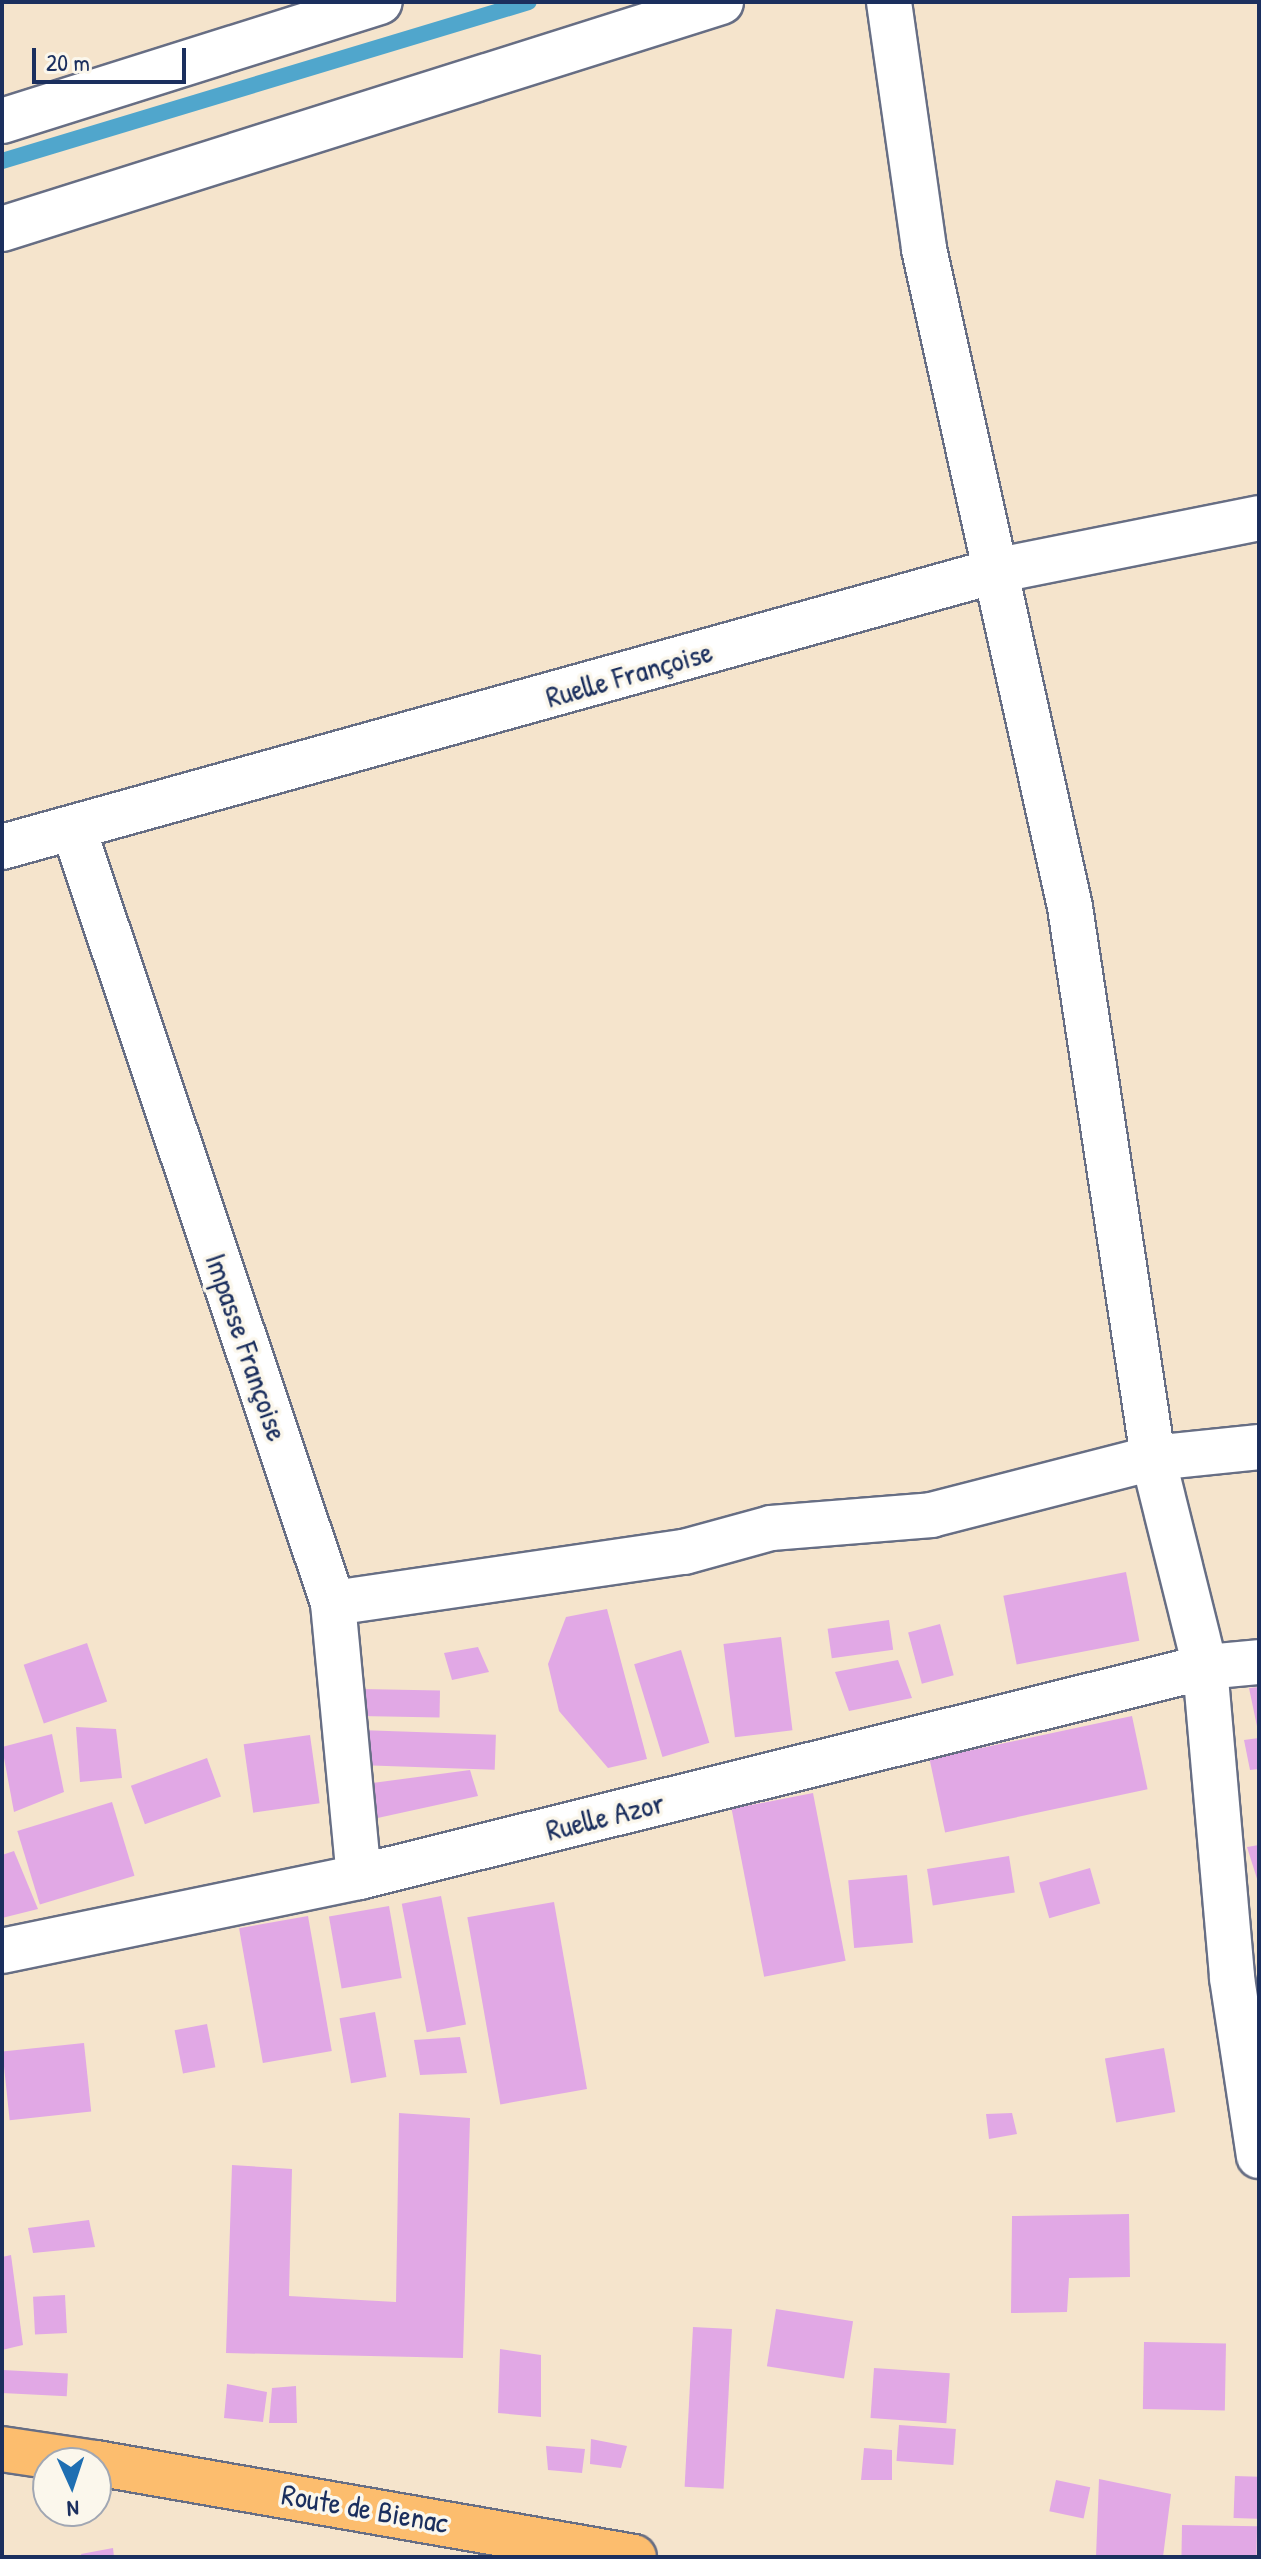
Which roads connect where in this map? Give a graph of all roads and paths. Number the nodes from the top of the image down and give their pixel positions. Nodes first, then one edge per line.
1 (380, 2) edge
2 (721, 2) edge
3 (889, 2) edge
4 (2, 121) edge
5 (2, 229) edge
6 (1259, 518) edge
7 (999, 570) junction
8 (74, 830) junction
9 (2, 847) edge
10 (1259, 1447) edge
11 (1153, 1458) junction
12 (333, 1603) junction
13 (1259, 1662) edge
14 (1205, 1667) junction
15 (359, 1877) junction
16 (2, 1951) edge
17 (1246, 1977) edge
18 (1259, 2156) edge
19 (2, 2449) edge
20 (32, 2453) edge
21 (112, 2466) edge
22 (634, 2557) edge

1 - 4 street
2 - 5 street
3 - 7 street
6 - 7 street, Ruelle Françoise
7 - 8 street, Ruelle Françoise
7 - 11 street
8 - 9 street, Ruelle Françoise
8 - 12 street, Impasse Françoise
10 - 11 street
11 - 12 street
11 - 14 street
12 - 15 street, Impasse Françoise
13 - 14 street, Ruelle Azor
14 - 15 street, Ruelle Azor
14 - 17 street
15 - 16 street, Ruelle Azor
17 - 18 street
19 - 20 main road, Route de Bienac
21 - 22 main road, Route de Bienac

